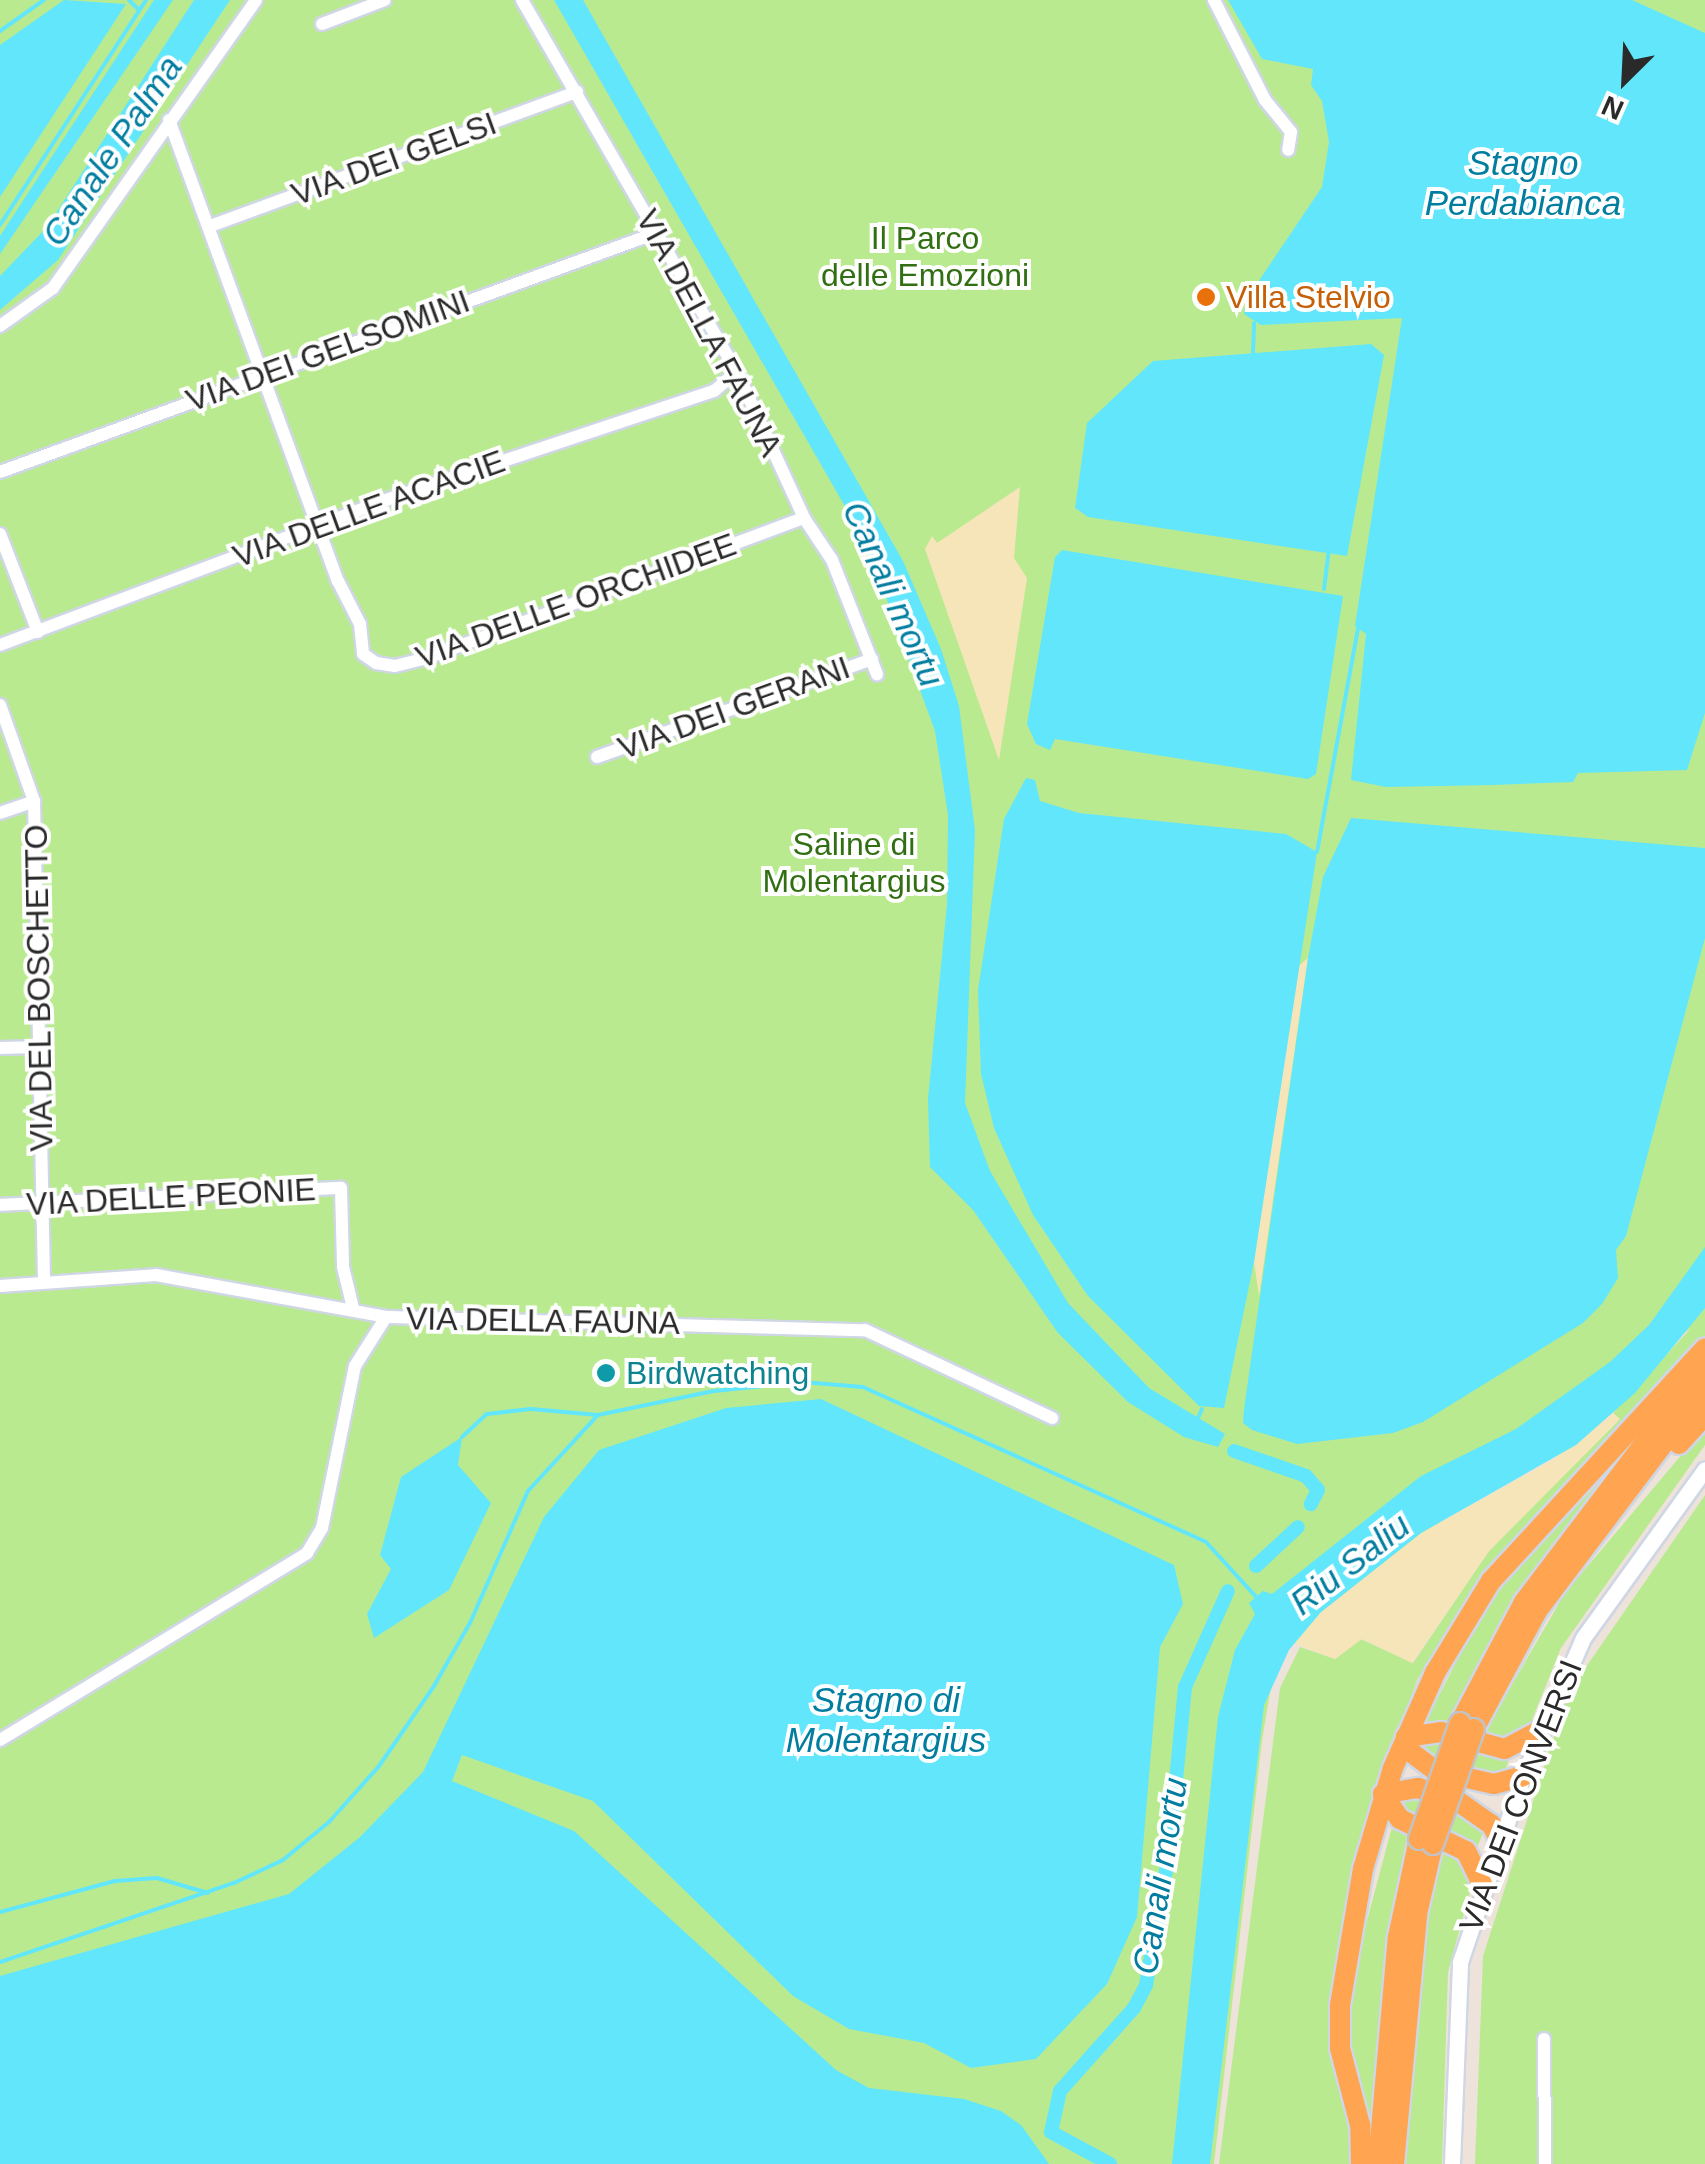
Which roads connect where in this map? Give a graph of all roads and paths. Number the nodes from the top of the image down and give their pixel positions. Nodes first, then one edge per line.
1 (256, 0) edge
2 (384, 0) edge
3 (522, 0) edge
4 (1214, 0) edge
5 (322, 24) dead end
6 (577, 92) junction
7 (169, 120) junction
8 (1288, 150) dead end
9 (210, 226) junction
10 (656, 233) junction
11 (0, 326) edge
12 (737, 372) junction
13 (264, 374) junction
14 (0, 472) edge
15 (804, 518) junction
16 (322, 526) junction
17 (0, 534) edge
18 (38, 632) junction
19 (0, 645) edge
20 (872, 659) junction
21 (876, 674) dead end
22 (0, 704) edge
23 (597, 757) dead end
24 (34, 801) junction
25 (0, 814) edge
26 (40, 1047) junction
27 (0, 1048) edge
28 (44, 1204) junction
29 (0, 1205) edge
30 (44, 1278) junction
31 (0, 1286) edge
32 (353, 1308) junction
33 (386, 1317) junction
34 (1705, 1348) edge
35 (1705, 1364) edge
36 (1705, 1390) edge
37 (1705, 1414) edge
38 (1052, 1418) dead end
39 (1656, 1456) junction
40 (1705, 1468) edge
41 (1467, 1726) junction
42 (1540, 1730) junction
43 (1406, 1737) junction
44 (0, 1740) edge
45 (1523, 1776) junction
46 (1383, 1794) junction
47 (1500, 1841) junction
48 (1426, 1842) junction
49 (1484, 1886) junction
50 (1544, 2039) dead end
51 (1361, 2164) edge
52 (1378, 2164) edge
53 (1394, 2164) edge
54 (1452, 2164) edge
55 (1546, 2164) edge

1 - 7 street
2 - 5 street
3 - 6 street, VIA DELLA FAUNA
4 - 8 street
6 - 9 street, VIA DEI GELSI
6 - 10 street, VIA DELLA FAUNA
7 - 9 street
7 - 11 street
9 - 13 street
10 - 12 street, VIA DELLA FAUNA
10 - 13 street, VIA DEI GELSOMINI
12 - 15 street, VIA DELLA FAUNA
12 - 16 street, VIA DELLE ACACIE
13 - 14 street, VIA DEI GELSOMINI
13 - 16 street
15 - 16 street, VIA DELLE ORCHIDEE
15 - 20 street, VIA DELLA FAUNA
16 - 18 street, VIA DELLE ACACIE
17 - 18 street
18 - 19 street, VIA DELLE ACACIE
20 - 21 street, VIA DELLA FAUNA
20 - 23 street, VIA DEI GERANI
22 - 24 street, VIA DEL BOSCHETTO
24 - 25 street
24 - 26 street, VIA DEL BOSCHETTO
26 - 27 street
26 - 28 street, VIA DEL BOSCHETTO
28 - 29 street, VIA DELLE PEONIE
28 - 30 street, VIA DEL BOSCHETTO
28 - 32 street, VIA DELLE PEONIE
30 - 31 street
30 - 32 street
32 - 33 street
33 - 38 street, VIA DELLA FAUNA
33 - 44 street, VIA DELLA FAUNA
34 - 43 highway
35 - 41 highway
36 - 39 highway
37 - 39 highway
39 - 41 highway
40 - 42 street, VIA DEI CONVERSI
41 - 48 highway, bridge
42 - 43 highway
42 - 45 street, VIA DEI CONVERSI
43 - 45 highway
43 - 46 highway
45 - 47 street, VIA DEI CONVERSI
46 - 47 highway
46 - 49 highway
46 - 51 highway
47 - 49 street, VIA DEI CONVERSI
48 - 52 highway
48 - 53 highway
49 - 54 street, VIA DEI CONVERSI
50 - 55 street

